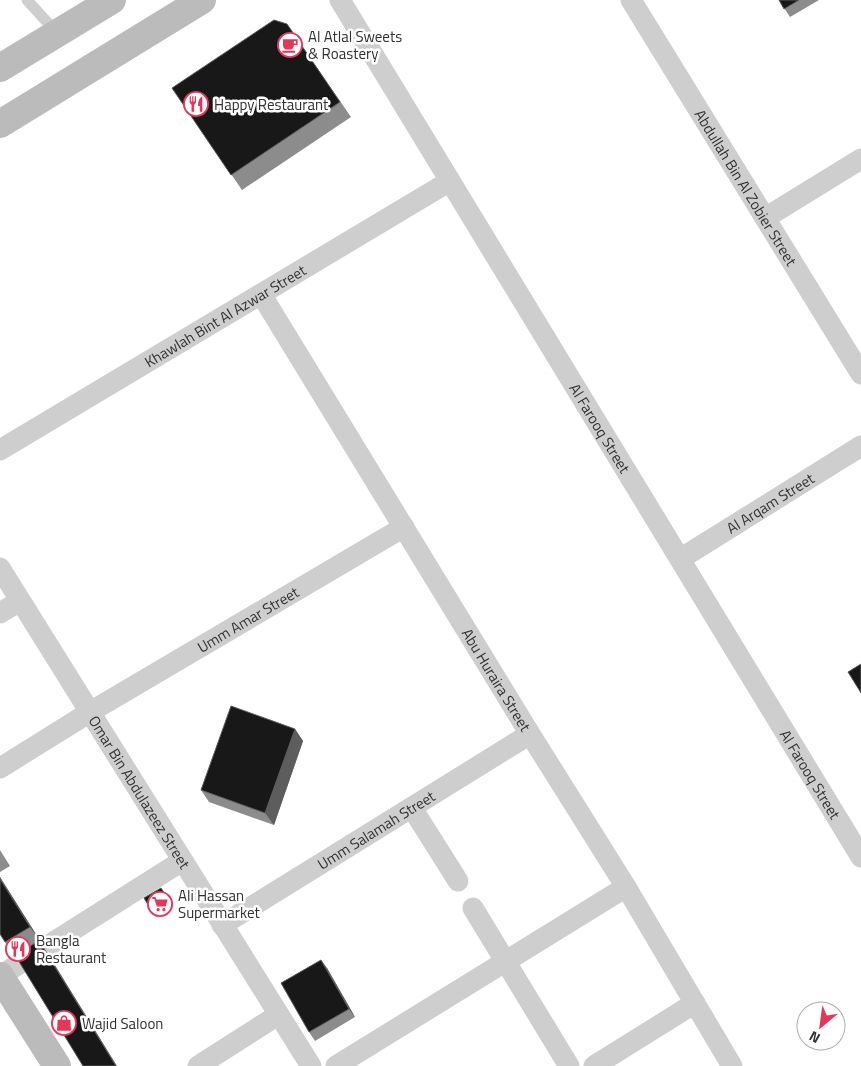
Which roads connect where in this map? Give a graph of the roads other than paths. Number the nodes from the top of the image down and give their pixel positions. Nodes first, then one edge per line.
1 (28, 0) edge
2 (112, 0) edge
3 (202, 0) edge
4 (340, 0) edge
5 (631, 0) edge
6 (57, 34) junction
7 (0, 68) edge
8 (0, 124) edge
9 (861, 159) edge
10 (450, 181) junction
11 (766, 218) junction
12 (262, 294) junction
13 (861, 374) edge
14 (861, 446) edge
15 (0, 450) edge
16 (404, 527) junction
17 (680, 559) junction
18 (0, 568) edge
19 (20, 601) junction
20 (0, 613) edge
21 (90, 712) junction
22 (530, 734) junction
23 (0, 768) edge
24 (412, 808) junction
25 (861, 857) edge
26 (182, 861) junction
27 (458, 881) dead end
28 (626, 887) junction
29 (473, 908) dead end
30 (222, 925) junction
31 (506, 961) junction
32 (0, 976) edge
33 (695, 1003) junction
34 (278, 1015) junction
35 (57, 1066) edge
36 (198, 1066) edge
37 (311, 1066) edge
38 (336, 1066) edge
39 (570, 1066) edge
40 (594, 1066) edge
41 (732, 1066) edge

1 - 6 lane
2 - 6 street
3 - 8 street
4 - 10 street, Al Farooq Street
5 - 11 street, Abdullah Bin Al Zobier Street
6 - 7 street
9 - 11 street
10 - 12 street, Khawlah Bint Al Azwar Street
10 - 17 street, Al Farooq Street
11 - 13 street, Abdullah Bin Al Zobier Street
12 - 15 street, Khawlah Bint Al Azwar Street
12 - 16 street, Abu Huraira Street
14 - 17 street, Al Arqam Street
16 - 21 street, Umm Amar Street
16 - 22 street, Abu Huraira Street
17 - 25 street, Al Farooq Street
18 - 19 street, Omar Bin Abdulazeez Street
19 - 20 street
19 - 21 street, Omar Bin Abdulazeez Street
21 - 23 street, Umm Amar Street
21 - 26 street, Omar Bin Abdulazeez Street
22 - 24 street, Umm Salamah Street
22 - 28 street, Abu Huraira Street
24 - 27 street
24 - 30 street, Umm Salamah Street
26 - 30 street, Omar Bin Abdulazeez Street
26 - 32 street
28 - 31 street
28 - 33 street, Abu Huraira Street
29 - 31 street
30 - 34 street, Omar Bin Abdulazeez Street
31 - 38 street
31 - 39 street
32 - 35 street
33 - 40 street
33 - 41 street, Abu Huraira Street
34 - 36 street
34 - 37 street, Omar Bin Abdulazeez Street

